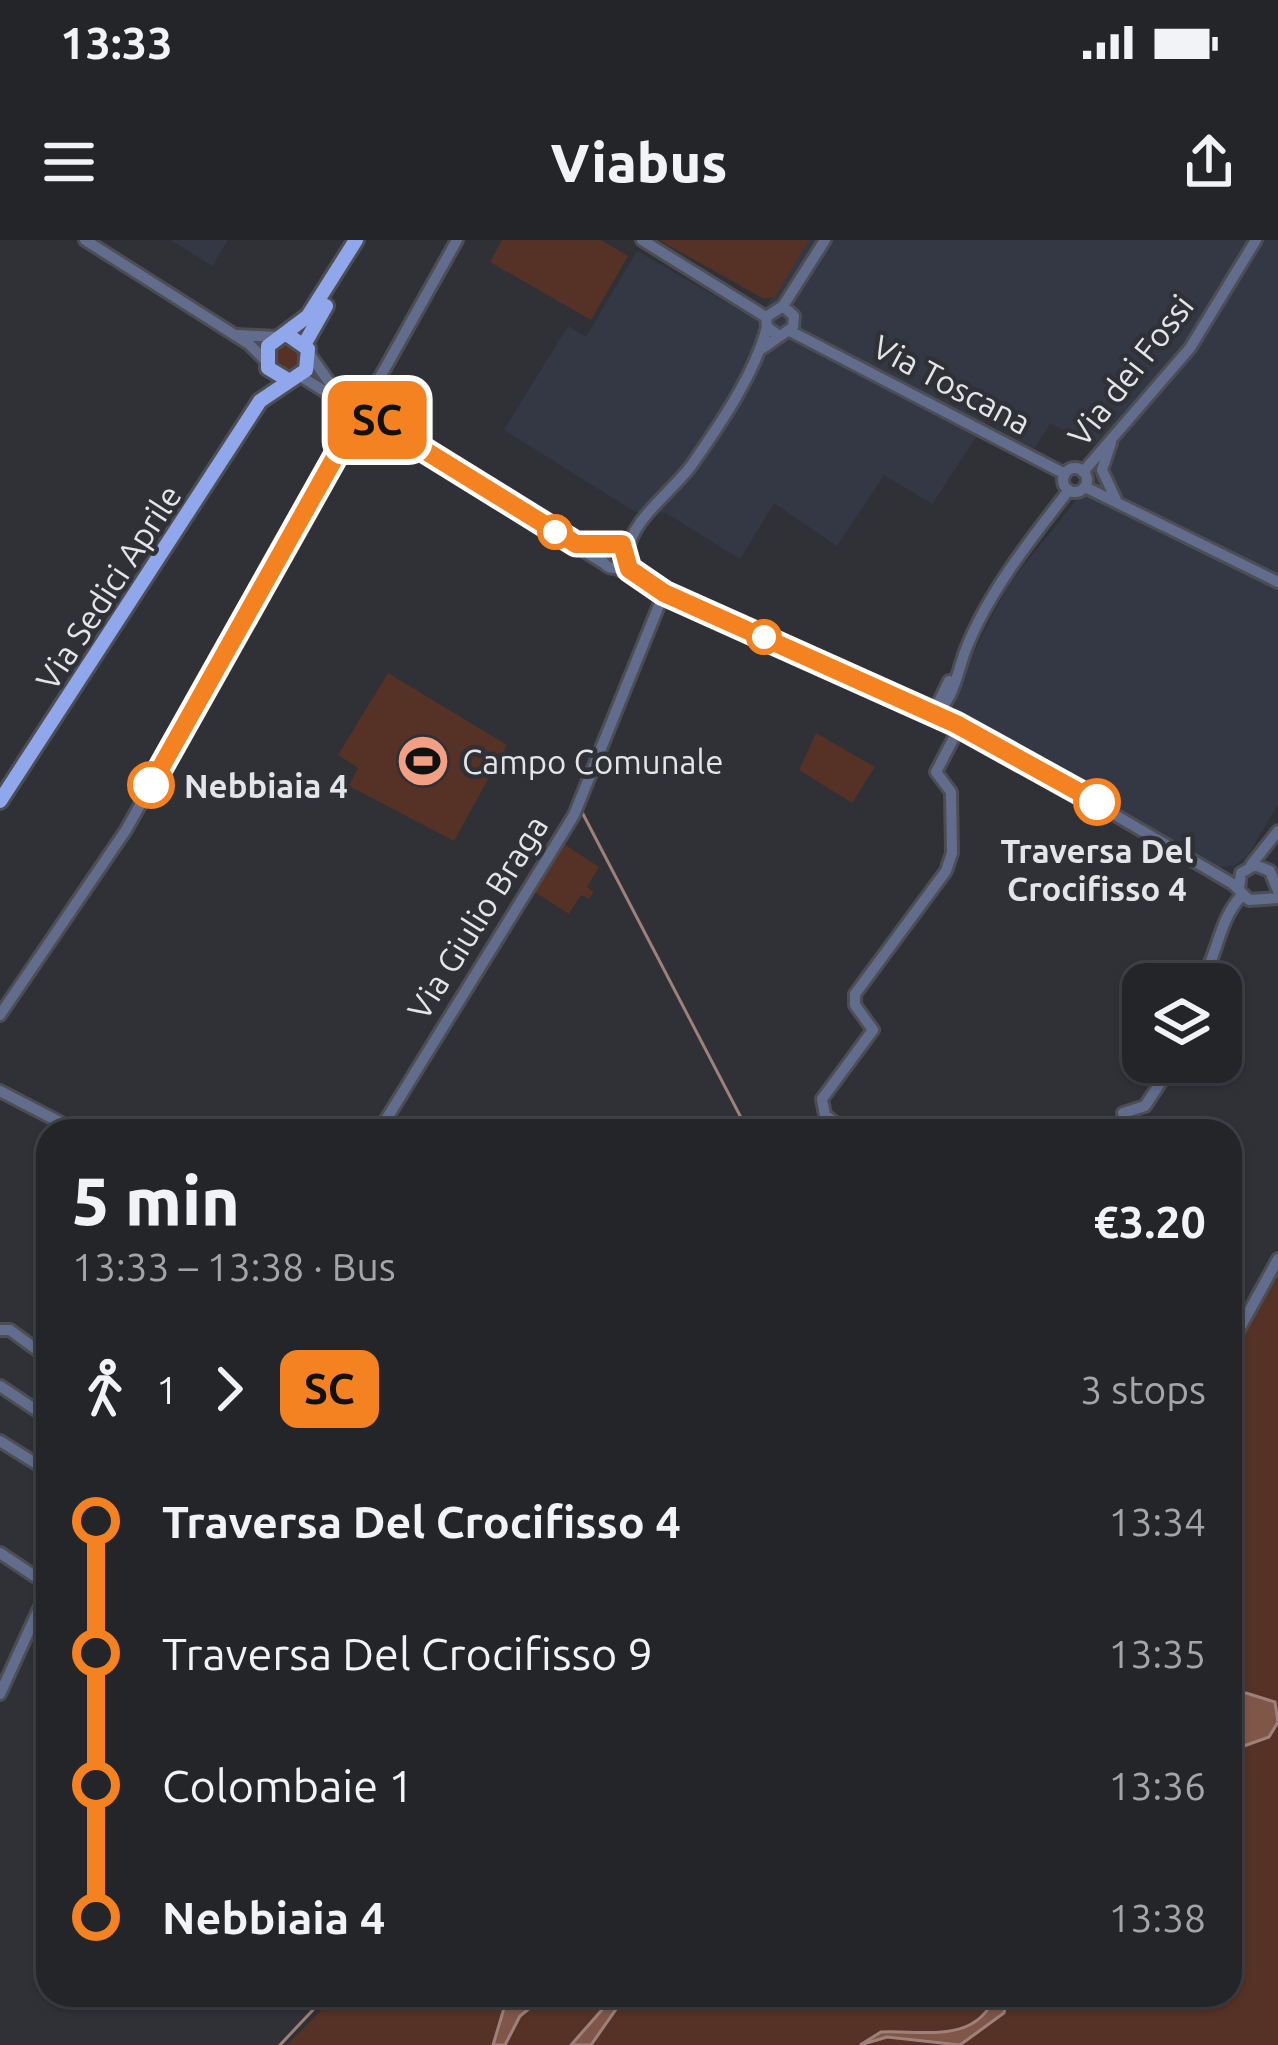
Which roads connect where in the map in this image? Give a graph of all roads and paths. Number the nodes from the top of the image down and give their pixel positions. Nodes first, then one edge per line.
1 (85, 240) edge
2 (360, 240) edge
3 (457, 240) edge
4 (642, 240) edge
5 (825, 240) edge
6 (1256, 240) edge
7 (780, 320) junction
8 (228, 334) junction
9 (283, 336) junction
10 (308, 349) junction
11 (266, 364) junction
12 (294, 378) junction
13 (340, 396) junction
14 (260, 401) junction
15 (361, 411) junction
16 (1113, 436) junction
17 (1044, 464) junction
18 (1083, 472) junction
19 (1065, 474) junction
20 (1085, 487) junction
21 (1069, 490) junction
22 (1101, 496) junction
23 (1123, 509) junction
24 (1048, 516) junction
25 (642, 521) junction
26 (576, 544) junction
27 (608, 544) junction
28 (618, 562) junction
29 (1278, 582) edge
30 (664, 593) junction
31 (943, 697) junction
32 (920, 707) junction
33 (933, 714) junction
34 (958, 725) junction
35 (0, 801) edge
36 (1278, 831) edge
37 (1270, 846) junction
38 (1251, 865) junction
39 (1270, 872) junction
40 (1240, 888) junction
41 (1274, 894) edge
42 (1211, 963) edge
43 (0, 1015) edge
44 (1160, 1083) edge
45 (0, 1091) edge
46 (1124, 1113) dead end
47 (54, 1119) edge
48 (386, 1119) edge
49 (830, 1119) edge
50 (1278, 1259) edge
51 (1242, 1324) edge
52 (1, 1329) edge
53 (36, 1351) edge
54 (0, 1386) edge
55 (36, 1410) edge
56 (0, 1441) edge
57 (36, 1464) edge
58 (0, 1553) edge
59 (36, 1578) edge
60 (36, 1626) edge
61 (0, 1651) edge
62 (15, 1660) junction
63 (0, 1694) edge

1 - 8 street
2 - 9 main road
2 - 10 main road
3 - 15 street
4 - 7 street
5 - 7 street
6 - 16 street, Via dei Fossi
7 - 17 street, Via Toscana
7 - 25 street
8 - 9 street
8 - 11 street
9 - 10 main road
9 - 11 main road
10 - 12 main road
10 - 13 street
11 - 12 main road
11 - 14 main road
12 - 13 street
12 - 14 main road
13 - 15 street
14 - 35 main road, Via Sedici Aprile
15 - 26 street
15 - 43 street
16 - 18 street, Via dei Fossi
16 - 23 street
17 - 19 street, Via Toscana
17 - 24 street
18 - 19 street
18 - 20 street
19 - 21 street
20 - 21 street
20 - 22 street
21 - 24 street, Via dei Fossi
22 - 23 street
22 - 24 street
23 - 29 street
24 - 31 street, Via dei Fossi
25 - 27 street
25 - 28 street
26 - 27 street
26 - 28 street
27 - 28 street
27 - 28 street
28 - 30 street
30 - 32 street
30 - 48 street, Via Giulio Braga
31 - 32 street
31 - 33 street
31 - 34 street, Via dei Fossi
32 - 33 street
33 - 34 street
34 - 40 street
34 - 49 street
36 - 37 street
37 - 38 street
37 - 39 street
38 - 39 street
38 - 40 street
39 - 41 street
40 - 41 street
40 - 42 street
44 - 46 street
45 - 47 street
50 - 51 street
52 - 53 street
54 - 55 street
56 - 57 street
58 - 59 street
60 - 62 street
61 - 62 street
62 - 63 street

